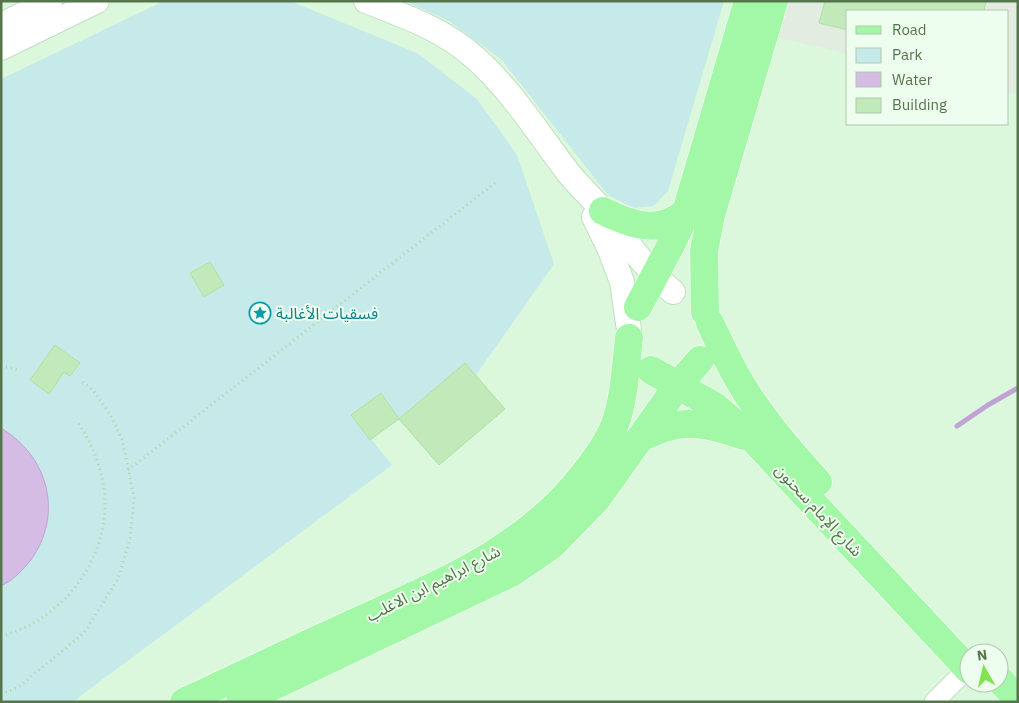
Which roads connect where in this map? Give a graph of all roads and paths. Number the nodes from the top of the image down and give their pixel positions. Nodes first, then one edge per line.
1 (50, 1) edge
2 (97, 1) edge
3 (366, 1) edge
4 (748, 1) edge
5 (774, 1) edge
6 (1, 25) edge
7 (1, 48) edge
8 (572, 176) junction
9 (495, 184) dead end
10 (603, 211) junction
11 (686, 212) junction
12 (664, 284) junction
13 (707, 317) junction
14 (632, 325) junction
15 (700, 360) junction
16 (1, 366) edge
17 (19, 370) dead end
18 (651, 370) junction
19 (80, 380) dead end
20 (678, 385) junction
21 (77, 420) dead end
22 (642, 437) junction
23 (752, 438) junction
24 (128, 470) junction
25 (1, 636) edge
26 (959, 652) edge
27 (959, 654) edge
28 (959, 680) edge
29 (1, 694) edge
30 (184, 702) edge
31 (240, 702) edge
32 (934, 702) edge

1 - 6 street
2 - 7 street
3 - 8 street
4 - 11 main road
5 - 13 main road
8 - 10 street
8 - 14 street
9 - 24 path
10 - 11 main road
10 - 12 street
11 - 12 main road
12 - 13 main road
12 - 14 main road
13 - 15 main road
13 - 26 main road, شارع الإمام سحنون
14 - 18 main road
14 - 30 main road, شارع ابراهيم ابن الاغلب
15 - 18 main road
15 - 20 main road, شارع ابراهيم ابن الاغلب
16 - 17 path
18 - 20 main road, شارع الإمام سحنون
19 - 24 path
20 - 22 main road, شارع ابراهيم ابن الاغلب
20 - 23 main road, شارع الإمام سحنون
21 - 25 path
22 - 23 main road
22 - 31 main road, شارع ابراهيم ابن الاغلب
23 - 27 main road, شارع الإمام سحنون
24 - 29 path
28 - 32 street

